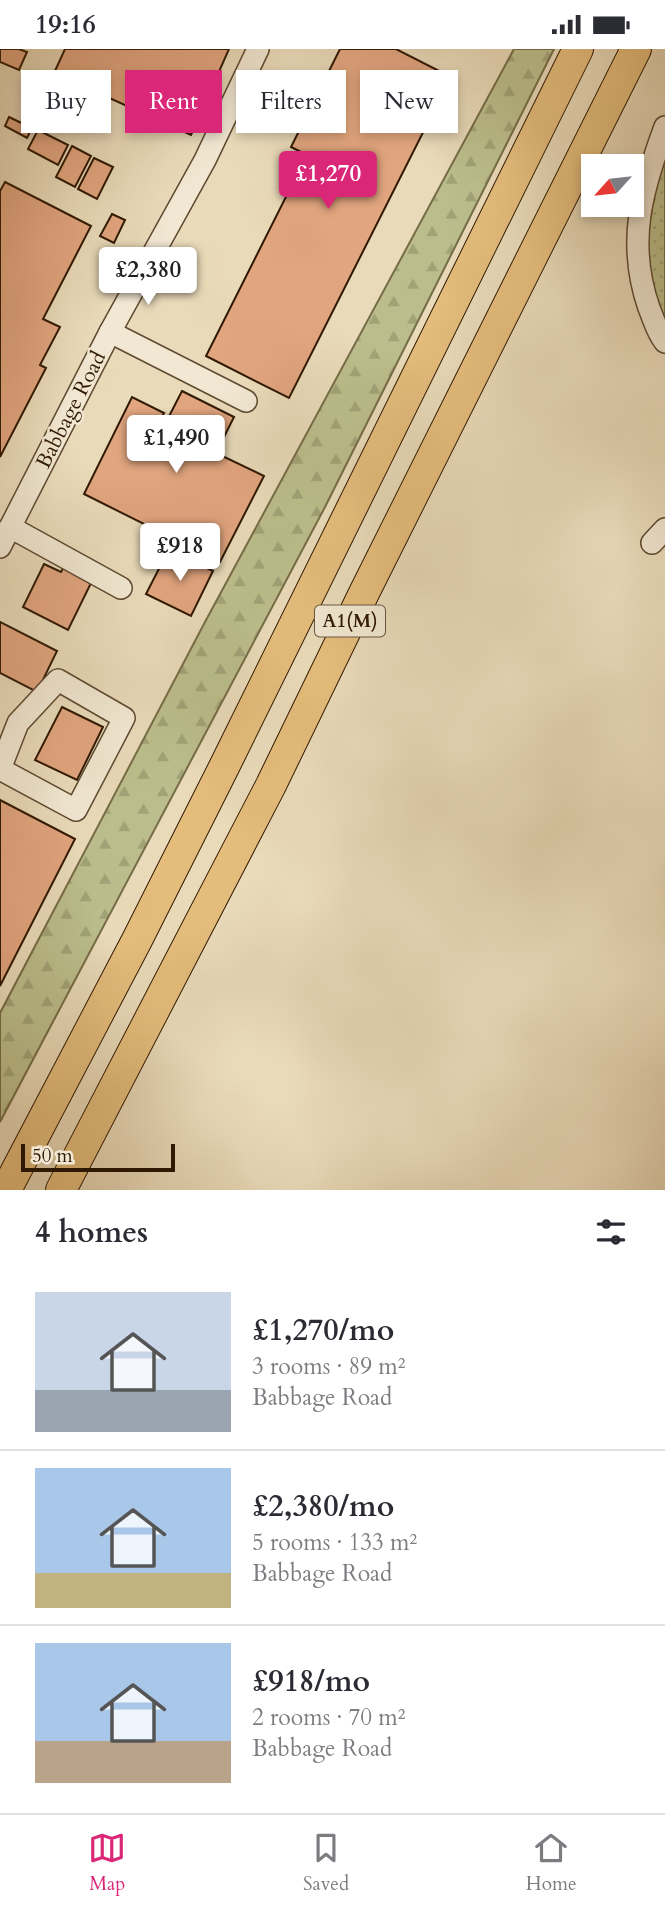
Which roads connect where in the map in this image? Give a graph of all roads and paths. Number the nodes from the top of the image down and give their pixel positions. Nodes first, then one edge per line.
1 (258, 49) edge
2 (579, 49) edge
3 (636, 49) edge
4 (665, 127) edge
5 (110, 333) junction
6 (665, 342) edge
7 (246, 401) dead end
8 (10, 527) junction
9 (0, 547) edge
10 (121, 588) dead end
11 (9, 719) edge
12 (6, 1190) edge
13 (61, 1190) edge

1 - 5 street, Babbage Road
2 - 12 highway, A1(M)
3 - 13 highway, A1(M)
4 - 6 street
5 - 7 street
5 - 8 street, Babbage Road
8 - 9 street, Babbage Road
8 - 10 street
11 - 11 street

